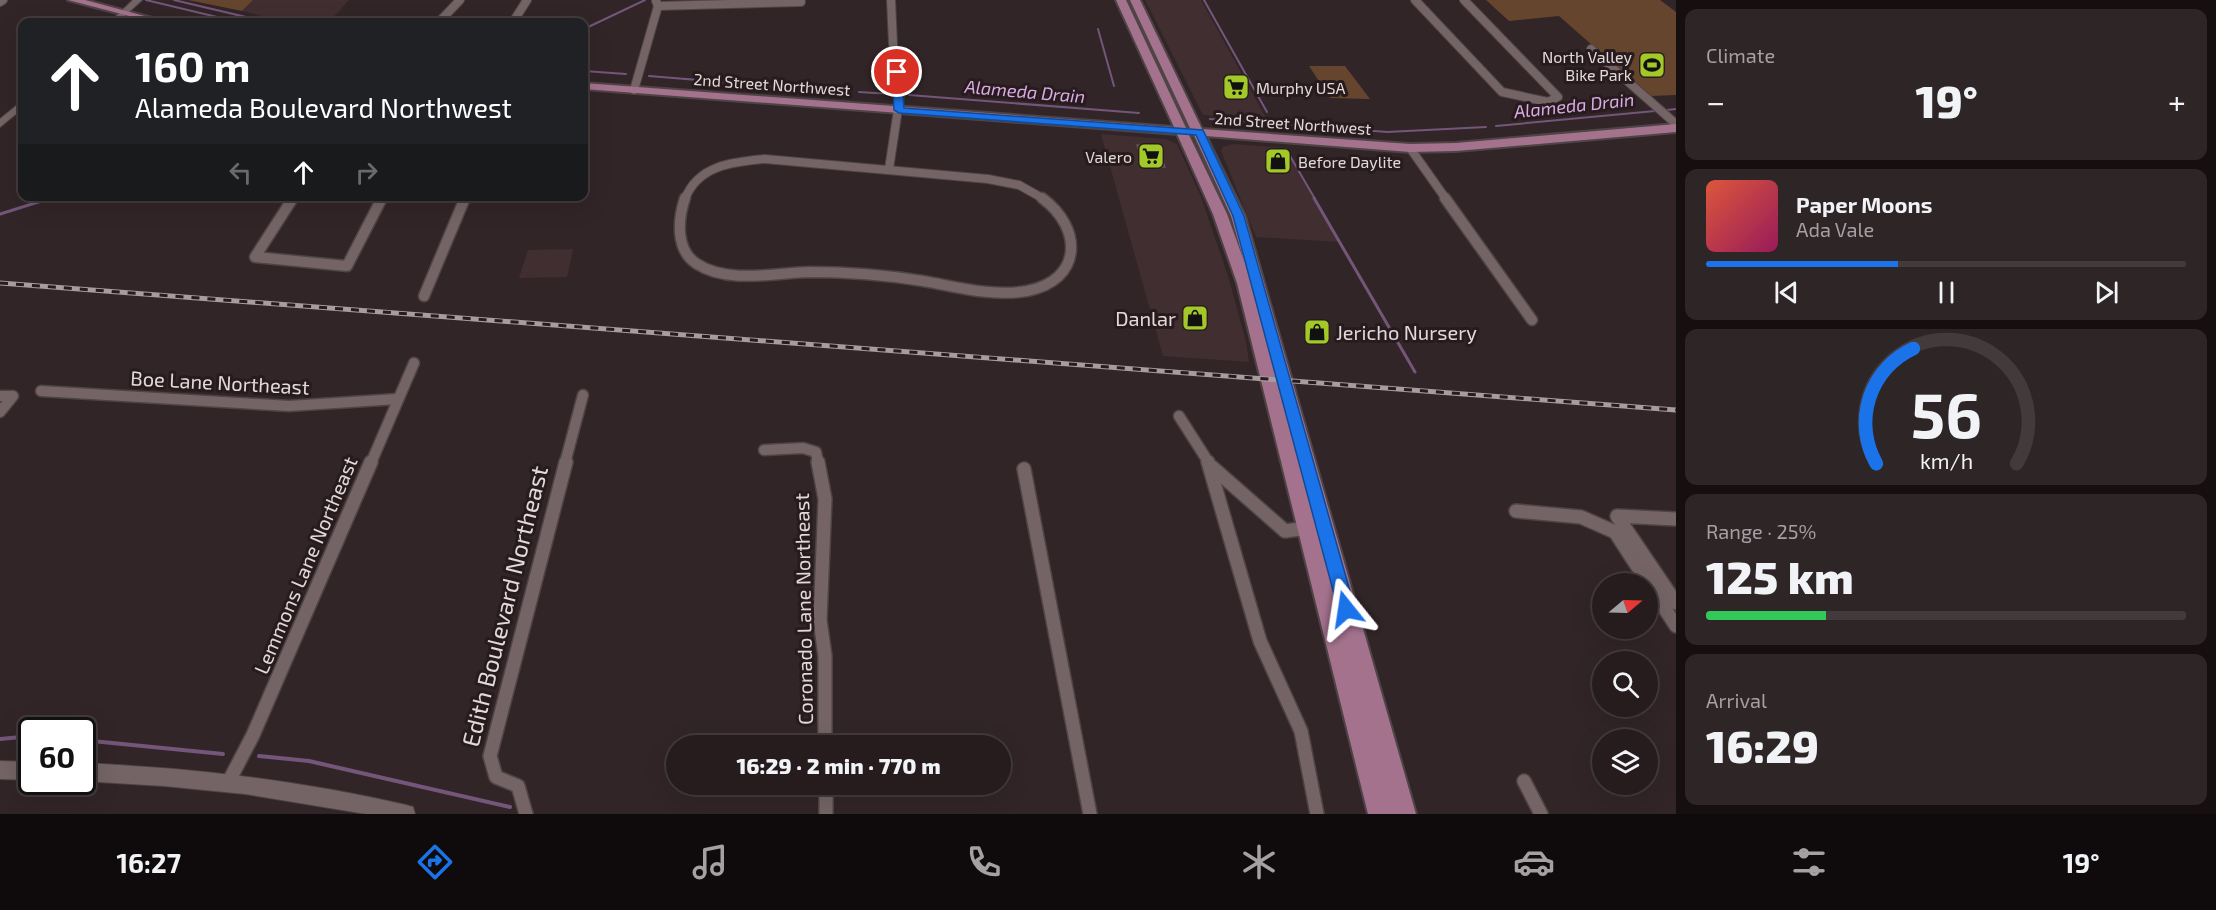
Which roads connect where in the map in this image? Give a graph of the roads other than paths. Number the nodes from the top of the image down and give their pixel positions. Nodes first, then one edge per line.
1 (73, 0) edge
2 (138, 0) edge
3 (460, 0) edge
4 (527, 0) edge
5 (891, 0) edge
6 (1121, 0) edge
7 (1135, 0) edge
8 (1415, 0) edge
9 (1464, 0) edge
10 (801, 2) dead end
11 (657, 3) edge
12 (125, 12) junction
13 (118, 18) edge
14 (147, 18) edge
15 (443, 18) edge
16 (516, 18) edge
17 (1592, 50) dead end
18 (588, 86) edge
19 (634, 90) junction
20 (18, 108) edge
21 (899, 110) junction
22 (0, 124) edge
23 (1676, 126) edge
24 (1182, 131) junction
25 (1200, 132) junction
26 (1410, 148) junction
27 (890, 169) junction
28 (291, 201) edge
29 (380, 201) edge
30 (464, 201) edge
31 (424, 296) dead end
32 (1532, 320) dead end
33 (414, 363) dead end
34 (1277, 380) junction
35 (41, 390) dead end
36 (583, 395) dead end
37 (0, 396) edge
38 (397, 399) junction
39 (0, 412) edge
40 (1179, 416) dead end
41 (764, 450) dead end
42 (1212, 467) junction
43 (1024, 469) dead end
44 (1516, 511) dead end
45 (1676, 519) edge
46 (1308, 528) junction
47 (1676, 603) edge
48 (1676, 626) edge
49 (825, 735) edge
50 (0, 770) edge
51 (18, 771) edge
52 (96, 773) edge
53 (229, 781) junction
54 (1524, 781) dead end
55 (826, 795) edge
56 (405, 814) edge
57 (526, 814) edge
58 (826, 814) edge
59 (1090, 814) edge
60 (1317, 814) edge
61 (1380, 814) edge
62 (1404, 814) edge
63 (1541, 814) edge

1 - 12 main road
2 - 12 street
3 - 15 street
4 - 16 street
5 - 21 street
6 - 24 main road
7 - 25 main road
8 - 9 street
10 - 11 street
11 - 19 street
12 - 13 street
12 - 14 main road
17 - 23 street
18 - 19 main road, 2nd Street Northwest
19 - 21 main road, 2nd Street Northwest
20 - 22 street
21 - 24 main road, 2nd Street Northwest
21 - 27 street
23 - 26 main road, 2nd Street Northwest
24 - 25 main road, 2nd Street Northwest
24 - 34 main road
25 - 26 main road, 2nd Street Northwest
25 - 34 main road
26 - 32 street
27 - 27 street
28 - 29 street
30 - 31 street
33 - 38 street, Lemmons Lane Northeast
34 - 46 main road
34 - 62 main road
35 - 38 street, Boe Lane Northeast
36 - 57 street, Edith Boulevard Northeast
37 - 39 street
38 - 53 street, Lemmons Lane Northeast
40 - 42 street
41 - 49 street, Coronado Lane Northeast
42 - 46 street
42 - 60 street
43 - 59 street
44 - 48 street
45 - 47 street
46 - 61 main road
50 - 51 street
52 - 53 street
53 - 56 street
54 - 63 street
55 - 58 street

